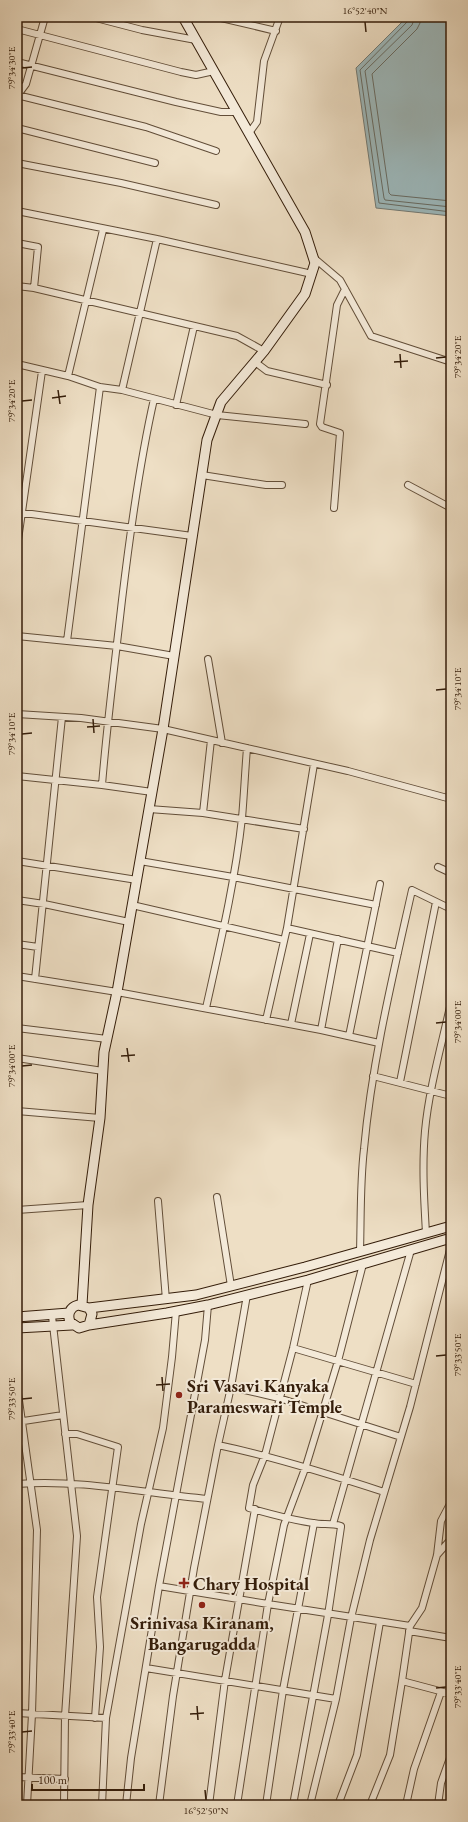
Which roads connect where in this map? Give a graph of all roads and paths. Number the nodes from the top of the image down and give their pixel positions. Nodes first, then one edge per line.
1 (45, 17) edge
2 (92, 17) edge
3 (183, 17) edge
4 (217, 17) edge
5 (280, 17) edge
6 (17, 29) edge
7 (276, 31) junction
8 (40, 35) junction
9 (196, 40) junction
10 (17, 62) edge
11 (31, 66) junction
12 (214, 72) junction
13 (17, 95) edge
14 (237, 112) junction
15 (17, 128) edge
16 (249, 133) junction
17 (216, 151) dead end
18 (17, 163) edge
19 (155, 163) dead end
20 (216, 205) dead end
21 (17, 211) edge
22 (103, 230) junction
23 (157, 239) junction
24 (17, 243) edge
25 (314, 258) junction
26 (312, 274) junction
27 (17, 286) edge
28 (34, 288) junction
29 (345, 289) junction
30 (87, 300) junction
31 (140, 314) junction
32 (194, 326) junction
33 (264, 351) junction
34 (255, 362) junction
35 (451, 362) edge
36 (17, 364) edge
37 (42, 371) junction
38 (68, 376) junction
39 (327, 386) junction
40 (100, 387) junction
41 (122, 390) junction
42 (154, 399) junction
43 (176, 405) junction
44 (217, 415) junction
45 (305, 424) dead end
46 (202, 475) junction
47 (408, 484) dead end
48 (282, 485) dead end
49 (334, 508) dead end
50 (451, 508) edge
51 (19, 512) edge
52 (82, 521) junction
53 (131, 528) junction
54 (192, 536) junction
55 (17, 547) edge
56 (17, 636) edge
57 (67, 641) junction
58 (116, 646) junction
59 (174, 656) junction
60 (208, 659) dead end
61 (17, 714) edge
62 (62, 717) junction
63 (107, 722) junction
64 (162, 729) junction
65 (211, 740) junction
66 (222, 742) junction
67 (247, 748) junction
68 (314, 764) junction
69 (17, 776) edge
70 (55, 780) junction
71 (102, 785) junction
72 (152, 792) junction
73 (451, 799) edge
74 (149, 809) junction
75 (203, 813) junction
76 (242, 819) junction
77 (304, 829) junction
78 (17, 861) edge
79 (140, 861) junction
80 (48, 865) junction
81 (438, 867) dead end
82 (451, 873) edge
83 (233, 877) junction
84 (136, 880) junction
85 (380, 884) dead end
86 (294, 889) junction
87 (17, 900) edge
88 (436, 902) junction
89 (44, 904) junction
90 (132, 905) junction
91 (376, 905) junction
92 (451, 909) edge
93 (129, 922) junction
94 (224, 926) junction
95 (287, 928) junction
96 (310, 934) junction
97 (338, 939) junction
98 (284, 940) junction
99 (17, 944) edge
100 (368, 946) junction
101 (38, 947) junction
102 (398, 952) junction
103 (17, 976) edge
104 (35, 979) junction
105 (117, 992) junction
106 (451, 1002) edge
107 (206, 1008) junction
108 (266, 1020) junction
109 (291, 1024) junction
110 (17, 1028) edge
111 (321, 1030) junction
112 (349, 1036) junction
113 (107, 1039) junction
114 (380, 1043) junction
115 (17, 1058) edge
116 (103, 1071) junction
117 (373, 1076) junction
118 (400, 1082) junction
119 (431, 1092) junction
120 (451, 1096) edge
121 (17, 1111) edge
122 (100, 1118) junction
123 (217, 1197) dead end
124 (158, 1201) dead end
125 (88, 1205) junction
126 (17, 1210) edge
127 (451, 1226) edge
128 (426, 1233) junction
129 (451, 1238) edge
130 (451, 1246) edge
131 (411, 1250) junction
132 (360, 1252) junction
133 (363, 1264) junction
134 (308, 1280) junction
135 (231, 1286) junction
136 (248, 1295) junction
137 (166, 1300) junction
138 (208, 1305) junction
139 (85, 1306) junction
140 (176, 1311) junction
141 (69, 1313) junction
142 (52, 1316) junction
143 (17, 1317) edge
144 (72, 1325) junction
145 (89, 1325) junction
146 (52, 1327) junction
147 (17, 1328) edge
148 (293, 1348) junction
149 (338, 1361) junction
150 (377, 1373) junction
151 (416, 1384) junction
152 (17, 1386) edge
153 (231, 1387) junction
154 (279, 1398) junction
155 (322, 1412) junction
156 (63, 1415) junction
157 (20, 1422) edge
158 (362, 1424) junction
159 (65, 1434) junction
160 (401, 1437) junction
161 (218, 1445) junction
162 (265, 1455) junction
163 (306, 1466) junction
164 (346, 1479) junction
165 (31, 1483) junction
166 (17, 1484) edge
167 (72, 1485) junction
168 (112, 1487) junction
169 (384, 1492) junction
170 (148, 1493) junction
171 (175, 1496) junction
172 (207, 1499) junction
173 (451, 1502) edge
174 (255, 1509) junction
175 (287, 1517) junction
176 (314, 1523) junction
177 (333, 1524) junction
178 (451, 1539) edge
179 (437, 1555) junction
180 (159, 1586) junction
181 (190, 1591) junction
182 (238, 1599) junction
183 (268, 1604) junction
184 (298, 1610) junction
185 (328, 1615) junction
186 (351, 1618) junction
187 (380, 1622) junction
188 (410, 1628) junction
189 (451, 1638) edge
190 (146, 1668) junction
191 (177, 1673) junction
192 (225, 1680) junction
193 (402, 1680) junction
194 (256, 1686) junction
195 (283, 1690) junction
196 (441, 1692) junction
197 (451, 1694) edge
198 (314, 1695) junction
199 (336, 1699) junction
200 (17, 1713) edge
201 (32, 1714) junction
202 (66, 1716) junction
203 (95, 1718) junction
204 (106, 1718) junction
205 (451, 1755) edge
206 (17, 1777) edge
207 (28, 1778) junction
208 (65, 1779) junction
209 (27, 1805) edge
210 (64, 1805) edge
211 (102, 1805) edge
212 (126, 1805) edge
213 (159, 1805) edge
214 (209, 1805) edge
215 (237, 1805) edge
216 (266, 1805) edge
217 (293, 1805) edge
218 (310, 1805) edge
219 (338, 1805) edge
220 (370, 1805) edge
221 (406, 1805) edge
222 (438, 1805) edge

1 - 8 street
2 - 9 street
3 - 9 street
4 - 7 street
5 - 7 street
6 - 8 street
7 - 16 street
8 - 11 street
8 - 12 street
9 - 12 street
10 - 11 street
11 - 13 street
11 - 14 street
12 - 14 street
13 - 17 street
14 - 16 street
15 - 19 street
16 - 25 street
18 - 20 street
21 - 22 street
22 - 23 street
22 - 30 street
23 - 26 street
23 - 31 street
24 - 28 street
25 - 26 street
25 - 29 street
26 - 33 street
27 - 28 street
28 - 30 street
29 - 35 street
29 - 39 street
30 - 31 street
30 - 38 street
31 - 32 street
31 - 41 street
32 - 33 street
32 - 43 street
33 - 34 street
34 - 39 street
34 - 44 street
36 - 37 street
37 - 38 street
37 - 51 street
38 - 40 street
39 - 49 street
40 - 41 street
40 - 52 street
41 - 42 street
42 - 43 street
42 - 53 street
43 - 44 street
44 - 45 street
44 - 46 street
46 - 48 street
46 - 54 street
47 - 50 street
51 - 52 street
51 - 55 street
52 - 53 street
52 - 57 street
53 - 54 street
53 - 58 street
54 - 59 street
56 - 57 street
57 - 58 street
58 - 59 street
58 - 63 street
59 - 64 street
60 - 66 street
61 - 62 street
62 - 63 street
62 - 70 street
63 - 64 street
63 - 71 street
64 - 65 street
64 - 72 street
65 - 66 street
65 - 75 street
66 - 67 street
67 - 68 street
67 - 76 street
68 - 73 street
68 - 77 street
69 - 70 street
70 - 71 street
70 - 80 street
71 - 72 street
72 - 74 street
74 - 75 street
74 - 79 street
75 - 76 street
76 - 77 street
76 - 83 street
77 - 86 street
78 - 80 street
79 - 83 street
79 - 84 street
80 - 84 street
80 - 89 street
81 - 82 street
83 - 86 street
83 - 94 street
84 - 90 street
85 - 91 street
86 - 91 street
86 - 95 street
87 - 89 street
88 - 92 street
88 - 102 street
88 - 118 street
89 - 93 street
89 - 101 street
90 - 93 street
90 - 94 street
91 - 100 street
93 - 105 street
94 - 98 street
94 - 107 street
95 - 96 street
95 - 98 street
96 - 97 street
96 - 109 street
97 - 100 street
97 - 111 street
98 - 108 street
99 - 101 street
100 - 102 street
100 - 112 street
101 - 104 street
102 - 114 street
103 - 104 street
104 - 105 street
105 - 107 street
105 - 113 street
106 - 119 street
107 - 108 street
108 - 109 street
109 - 111 street
110 - 113 street
111 - 112 street
112 - 114 street
113 - 116 street
114 - 117 street
115 - 116 street
116 - 122 street
117 - 118 street
117 - 132 street
118 - 119 street
119 - 120 street
119 - 128 street
121 - 122 street
122 - 125 street
123 - 135 street
124 - 137 street
125 - 126 street
125 - 139 street
127 - 128 street
128 - 132 street
129 - 131 street
130 - 151 street
131 - 133 street
131 - 150 street
132 - 135 street
133 - 134 street
133 - 149 street
134 - 136 street
134 - 148 street
135 - 137 street
136 - 138 street
136 - 153 street
137 - 139 street
138 - 140 street
138 - 171 street
139 - 141 street
139 - 145 street
140 - 145 street
140 - 170 street
141 - 142 street
141 - 144 street
142 - 143 street
142 - 146 street
144 - 145 street
144 - 146 street
146 - 147 street
146 - 156 street
148 - 149 street
148 - 154 street
149 - 150 street
149 - 155 street
150 - 151 street
150 - 158 street
151 - 160 street
152 - 157 street
153 - 154 street
153 - 161 street
154 - 155 street
154 - 162 street
155 - 158 street
155 - 163 street
156 - 157 street
156 - 159 street
157 - 165 street
158 - 160 street
158 - 164 street
159 - 167 street
159 - 168 street
160 - 169 street
161 - 162 street
161 - 172 street
162 - 163 street
162 - 174 street
163 - 164 street
163 - 175 street
164 - 169 street
164 - 177 street
165 - 166 street
165 - 167 street
165 - 201 street
167 - 168 street
167 - 202 street
168 - 170 street
168 - 203 street
169 - 186 street
170 - 171 street
170 - 204 street
171 - 172 street
171 - 180 street
172 - 181 street
173 - 179 street
174 - 175 street
174 - 182 street
175 - 176 street
175 - 183 street
176 - 177 street
176 - 184 street
177 - 185 street
178 - 179 street
179 - 188 street
180 - 181 street
180 - 190 street
181 - 182 street
181 - 191 street
182 - 183 street
182 - 192 street
183 - 184 street
183 - 194 street
184 - 185 street
184 - 195 street
185 - 186 street
185 - 198 street
186 - 187 street
186 - 199 street
187 - 188 street
187 - 219 street
188 - 189 street
188 - 193 street
190 - 191 street
190 - 212 street
191 - 192 street
191 - 213 street
192 - 194 street
192 - 214 street
193 - 196 street
193 - 220 street
194 - 195 street
194 - 215 street
195 - 198 street
195 - 216 street
196 - 197 street
196 - 221 street
198 - 199 street
198 - 217 street
199 - 218 street
200 - 201 street
201 - 202 street
201 - 207 street
202 - 203 street
202 - 208 street
203 - 204 street
204 - 211 street
205 - 222 street
206 - 207 street
207 - 208 street
207 - 209 street
208 - 210 street

